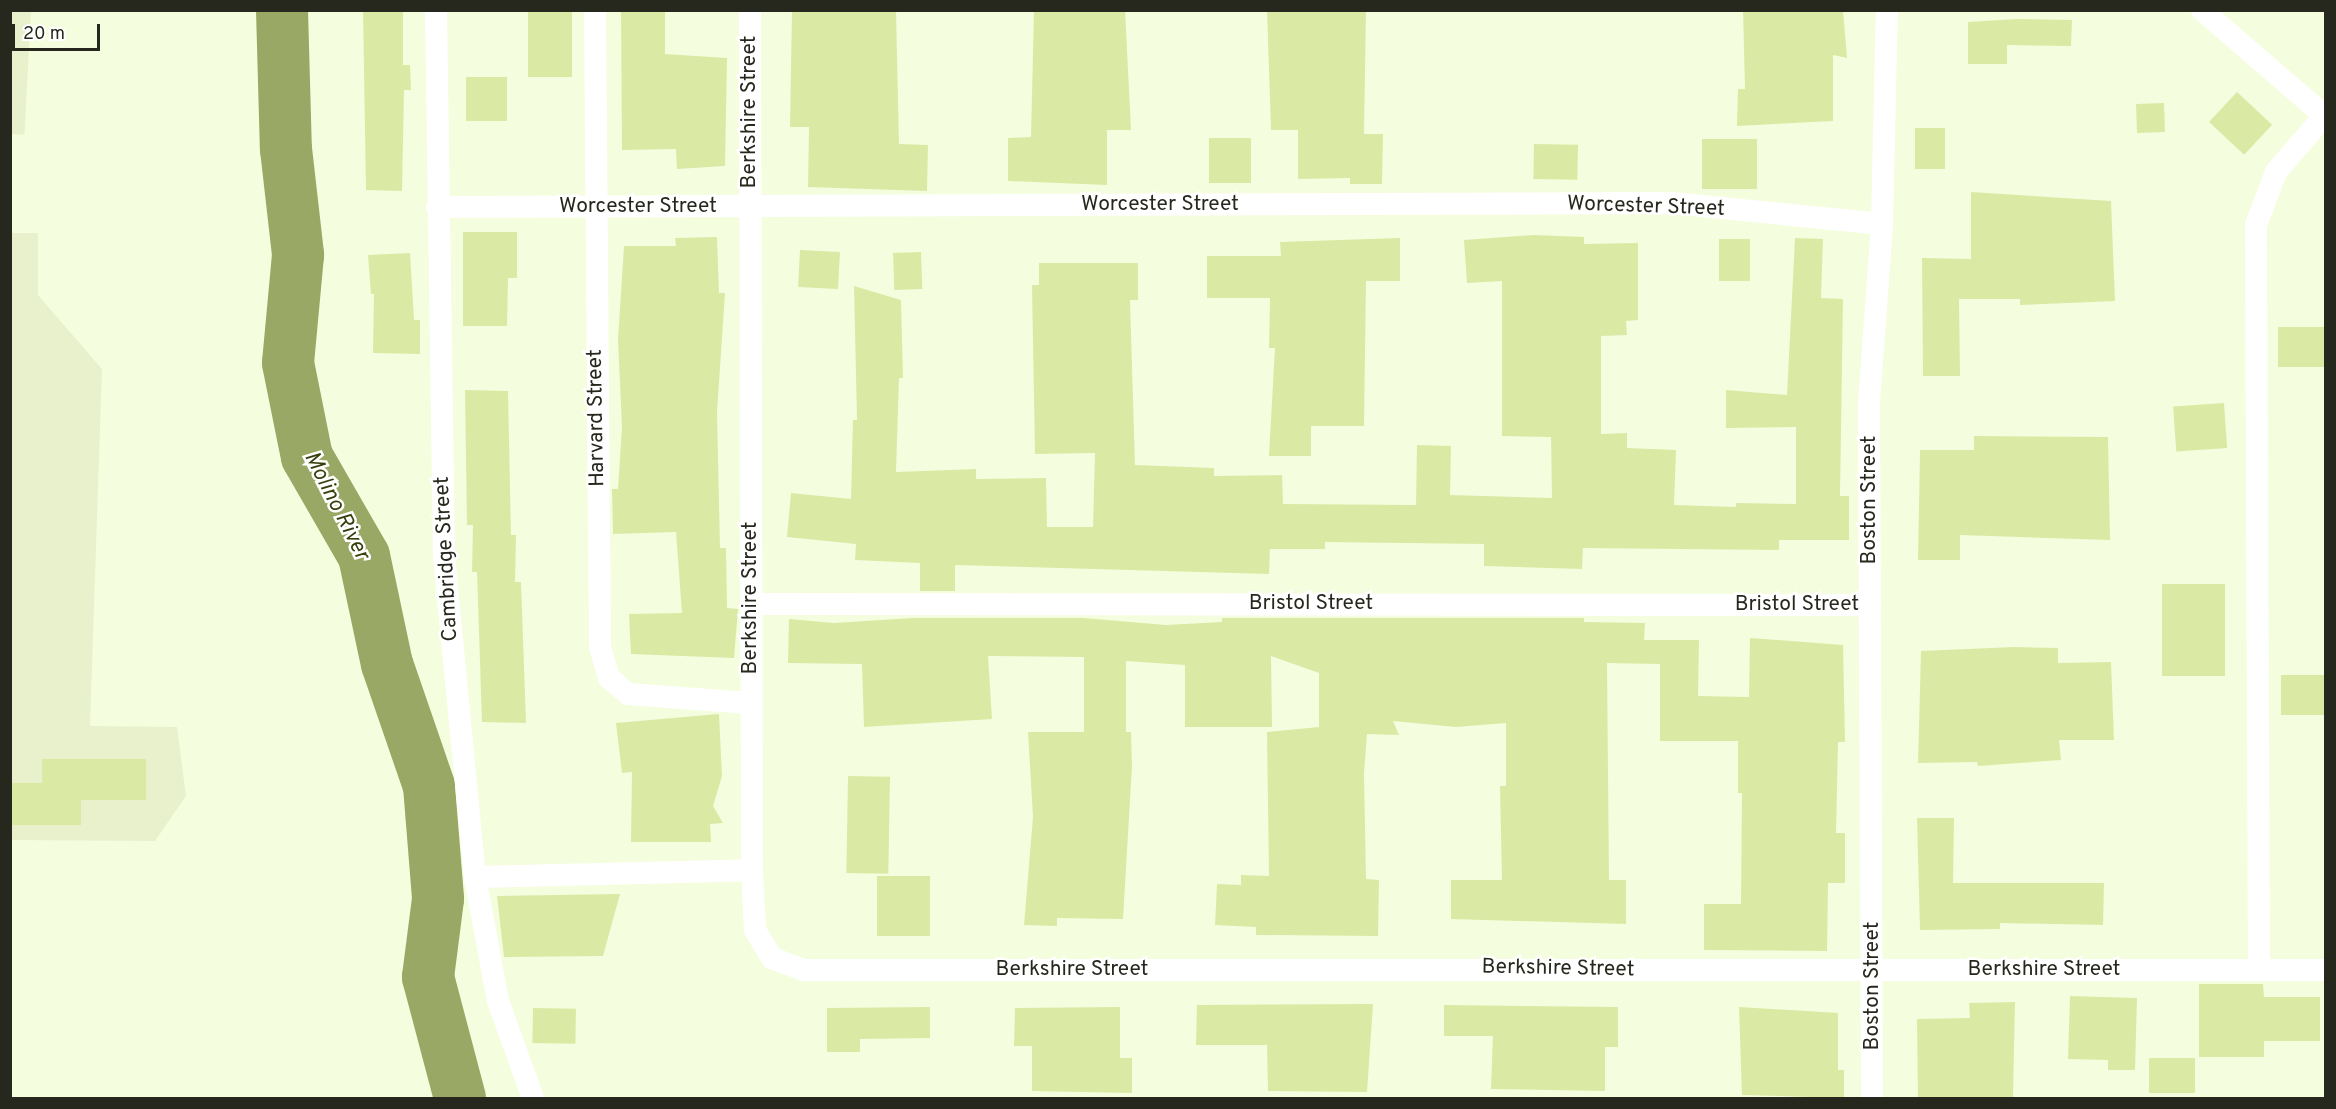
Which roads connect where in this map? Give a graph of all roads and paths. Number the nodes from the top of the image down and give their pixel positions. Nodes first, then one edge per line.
1 (436, 10) edge
2 (595, 10) edge
3 (750, 10) edge
4 (1887, 10) edge
5 (2202, 10) edge
6 (2325, 116) edge
7 (750, 206) junction
8 (437, 207) junction
9 (595, 207) junction
10 (1882, 224) junction
11 (751, 604) junction
12 (1870, 605) junction
13 (750, 703) junction
14 (752, 870) junction
15 (475, 877) junction
16 (1873, 970) junction
17 (2259, 970) junction
18 (2325, 970) edge
19 (533, 1098) edge
20 (1872, 1098) edge

1 - 8 street, Cambridge Street
2 - 9 street, Harvard Street
3 - 7 street, Berkshire Street
4 - 10 street, Boston Street
5 - 6 street
6 - 17 street
7 - 9 street, Worcester Street
7 - 10 street, Worcester Street
7 - 11 street, Berkshire Street
8 - 9 street, Worcester Street
8 - 15 street, Cambridge Street
9 - 13 street, Harvard Street
10 - 12 street, Boston Street
11 - 12 street, Bristol Street
11 - 13 street, Berkshire Street
12 - 16 street, Boston Street
13 - 14 street, Berkshire Street
14 - 15 street
14 - 16 street, Berkshire Street
15 - 19 street, Cambridge Street
16 - 17 street, Berkshire Street
16 - 20 street, Boston Street
17 - 18 street, Berkshire Street

